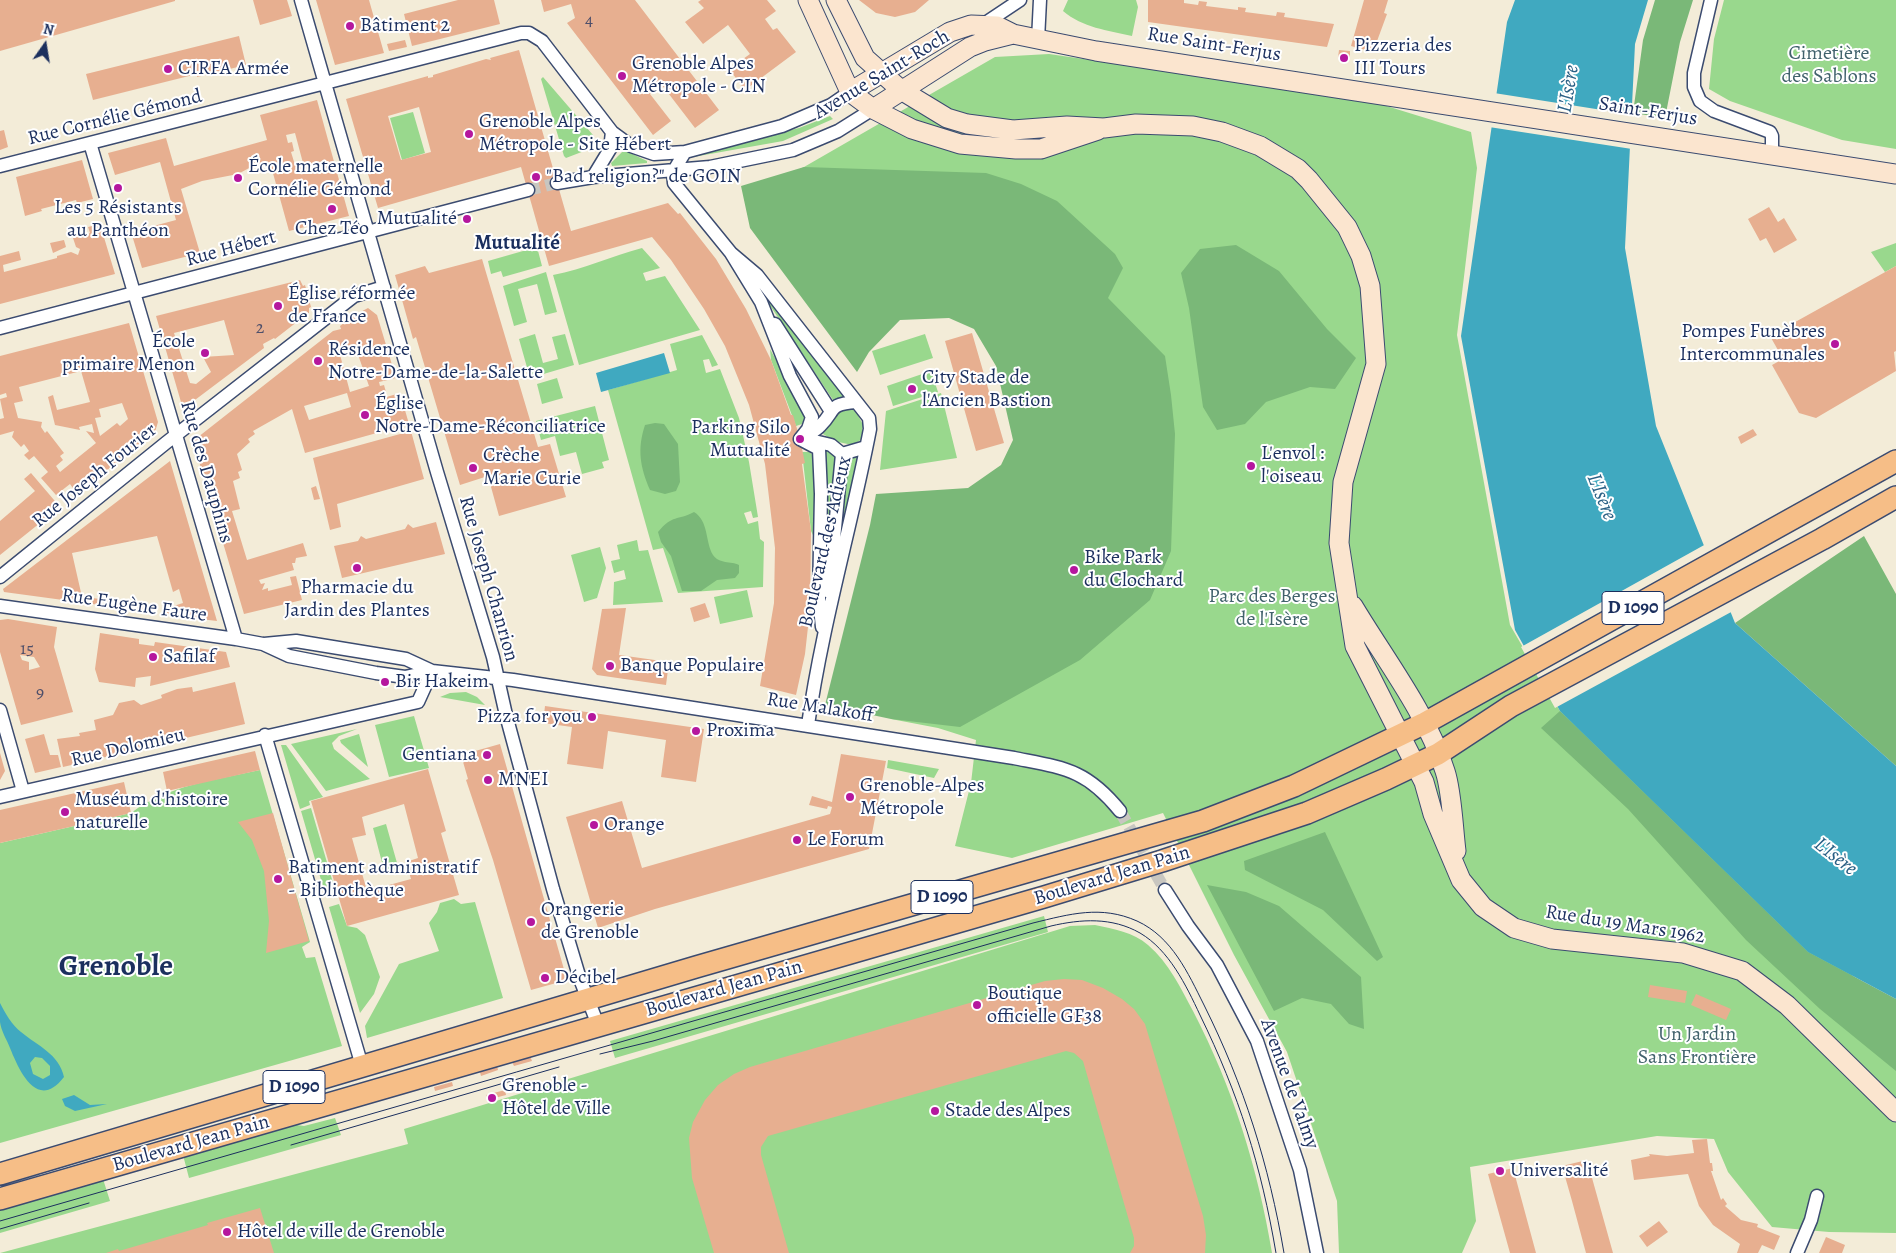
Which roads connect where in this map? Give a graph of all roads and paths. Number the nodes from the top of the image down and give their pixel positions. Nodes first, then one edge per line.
1 (301, 0) edge
2 (808, 0) edge
3 (836, 0) edge
4 (1020, 0) edge
5 (1040, 0) edge
6 (1712, 0) edge
7 (981, 26) junction
8 (1013, 34) junction
9 (1038, 40) junction
10 (881, 75) junction
11 (327, 84) junction
12 (901, 90) junction
13 (850, 92) junction
14 (1408, 98) joint
15 (872, 109) junction
16 (1104, 128) junction
17 (612, 132) junction
18 (90, 143) junction
19 (685, 152) junction
20 (654, 154) joint
21 (1772, 154) junction
22 (0, 166) edge
23 (674, 172) junction
24 (1896, 174) edge
25 (593, 177) junction
26 (557, 183) tunnel mouth
27 (528, 190) tunnel mouth
28 (368, 232) junction
29 (731, 253) junction
30 (384, 287) junction
31 (135, 293) junction
32 (761, 302) junction
33 (0, 328) edge
34 (856, 402) junction
35 (830, 410) junction
36 (175, 435) junction
37 (800, 439) junction
38 (866, 447) junction
39 (842, 454) junction
40 (1896, 461) edge
41 (1896, 497) edge
42 (0, 577) edge
43 (1349, 598) junction
44 (0, 606) edge
45 (822, 625) junction
46 (236, 639) junction
47 (263, 644) junction
48 (821, 644) junction
49 (432, 671) junction
50 (498, 679) junction
51 (0, 710) edge
52 (1425, 723) junction
53 (808, 725) junction
54 (265, 735) junction
55 (1402, 735) junction
56 (1438, 754) junction
57 (1416, 764) junction
58 (23, 791) junction
59 (0, 797) edge
60 (1120, 811) tunnel mouth
61 (1461, 880) junction
62 (1165, 890) tunnel mouth
63 (588, 1000) junction
64 (598, 1025) junction
65 (362, 1066) junction
66 (1896, 1112) edge
67 (0, 1174) edge
68 (1818, 1196) dead end
69 (0, 1199) edge
70 (1317, 1253) edge
71 (1797, 1253) edge

1 - 11 street, Rue Joseph Chanrion
2 - 13 main road
3 - 10 main road, Rue du 19 Mars 1962
4 - 7 street, Avenue Saint-Roch
5 - 9 street
6 - 21 street
7 - 8 main road, Avenue Saint-Roch
7 - 10 main road, Avenue Saint-Roch
8 - 9 main road, Rue Saint-Ferjus
8 - 12 main road, Avenue Saint-Roch
9 - 14 main road, Rue Saint-Ferjus
10 - 12 main road, Rue du 19 Mars 1962
10 - 13 main road, Avenue Saint-Roch
11 - 17 street, Rue Cornélie Gémond
11 - 18 street, Rue Cornélie Gémond
11 - 28 street, Rue Joseph Chanrion
12 - 15 main road, Avenue Saint-Roch
12 - 16 main road, Rue du 19 Mars 1962
13 - 15 main road, Rue du 19 Mars 1962
13 - 19 street, Avenue Saint-Roch
14 - 21 main road, Saint-Ferjus
15 - 16 main road, Rue du 19 Mars 1962
15 - 23 street, Avenue Saint-Roch
16 - 43 main road, Rue du 19 Mars 1962
17 - 20 street, Rue Cornélie Gémond
17 - 25 street
18 - 22 street, Rue Cornélie Gémond
18 - 31 street, Rue des Dauphins
19 - 20 street, Avenue Saint-Roch
19 - 23 street
21 - 24 main road, Saint-Ferjus
23 - 25 street
23 - 29 street, Boulevard des Adieux
25 - 26 street
27 - 28 street, Rue Hébert
28 - 30 street, Rue Joseph Chanrion
28 - 31 street, Rue Hébert
29 - 32 street, Boulevard des Adieux
29 - 34 street, Boulevard des Adieux
30 - 36 street, Rue Joseph Fourier
30 - 50 street, Rue Joseph Chanrion
31 - 33 street, Rue Hébert
31 - 36 street, Rue des Dauphins
32 - 35 street, Boulevard des Adieux
32 - 37 street, Boulevard des Adieux
34 - 35 street
34 - 38 street, Boulevard des Adieux
35 - 37 street
36 - 42 street, Rue Joseph Fourier
36 - 46 street, Rue des Dauphins
37 - 39 street, Boulevard des Adieux
37 - 45 street, Boulevard des Adieux
38 - 39 street, Boulevard des Adieux
38 - 48 street, Boulevard des Adieux
39 - 45 street, Boulevard des Adieux
40 - 52 main road, D 1090
41 - 56 main road, D 1090
43 - 52 main road, Rue du 19 Mars 1962
43 - 55 main road, Rue du 19 Mars 1962
44 - 46 street, Rue Eugène Faure
45 - 48 street, Boulevard des Adieux
46 - 47 street, Rue Eugène Faure
47 - 49 street
47 - 49 street
48 - 53 street, Boulevard des Adieux
49 - 50 street, Rue Malakoff
49 - 54 street, Rue Dolomieu
50 - 53 street, Rue Malakoff
50 - 63 street, Rue Joseph Chanrion
51 - 58 street
52 - 55 main road, Boulevard Jean Pain / D 1090
52 - 56 main road, Rue du 19 Mars 1962
53 - 60 street, Rue Malakoff
54 - 58 street, Rue Dolomieu
54 - 65 street
55 - 57 main road, Rue du 19 Mars 1962
55 - 63 main road, Boulevard Jean Pain / D 1090
56 - 57 main road, Boulevard Jean Pain / D 1090
56 - 61 main road, Rue du 19 Mars 1962
57 - 61 main road, Rue du 19 Mars 1962
57 - 64 main road, Boulevard Jean Pain / D 1090
58 - 59 street, Rue Dolomieu
61 - 66 main road, Rue du 19 Mars 1962
62 - 70 street, Avenue de Valmy
63 - 64 street, Rue Joseph Chanrion
63 - 65 main road, Boulevard Jean Pain / D 1090
64 - 69 main road, Boulevard Jean Pain / D 1090
65 - 67 main road, Boulevard Jean Pain / D 1090
68 - 71 street

